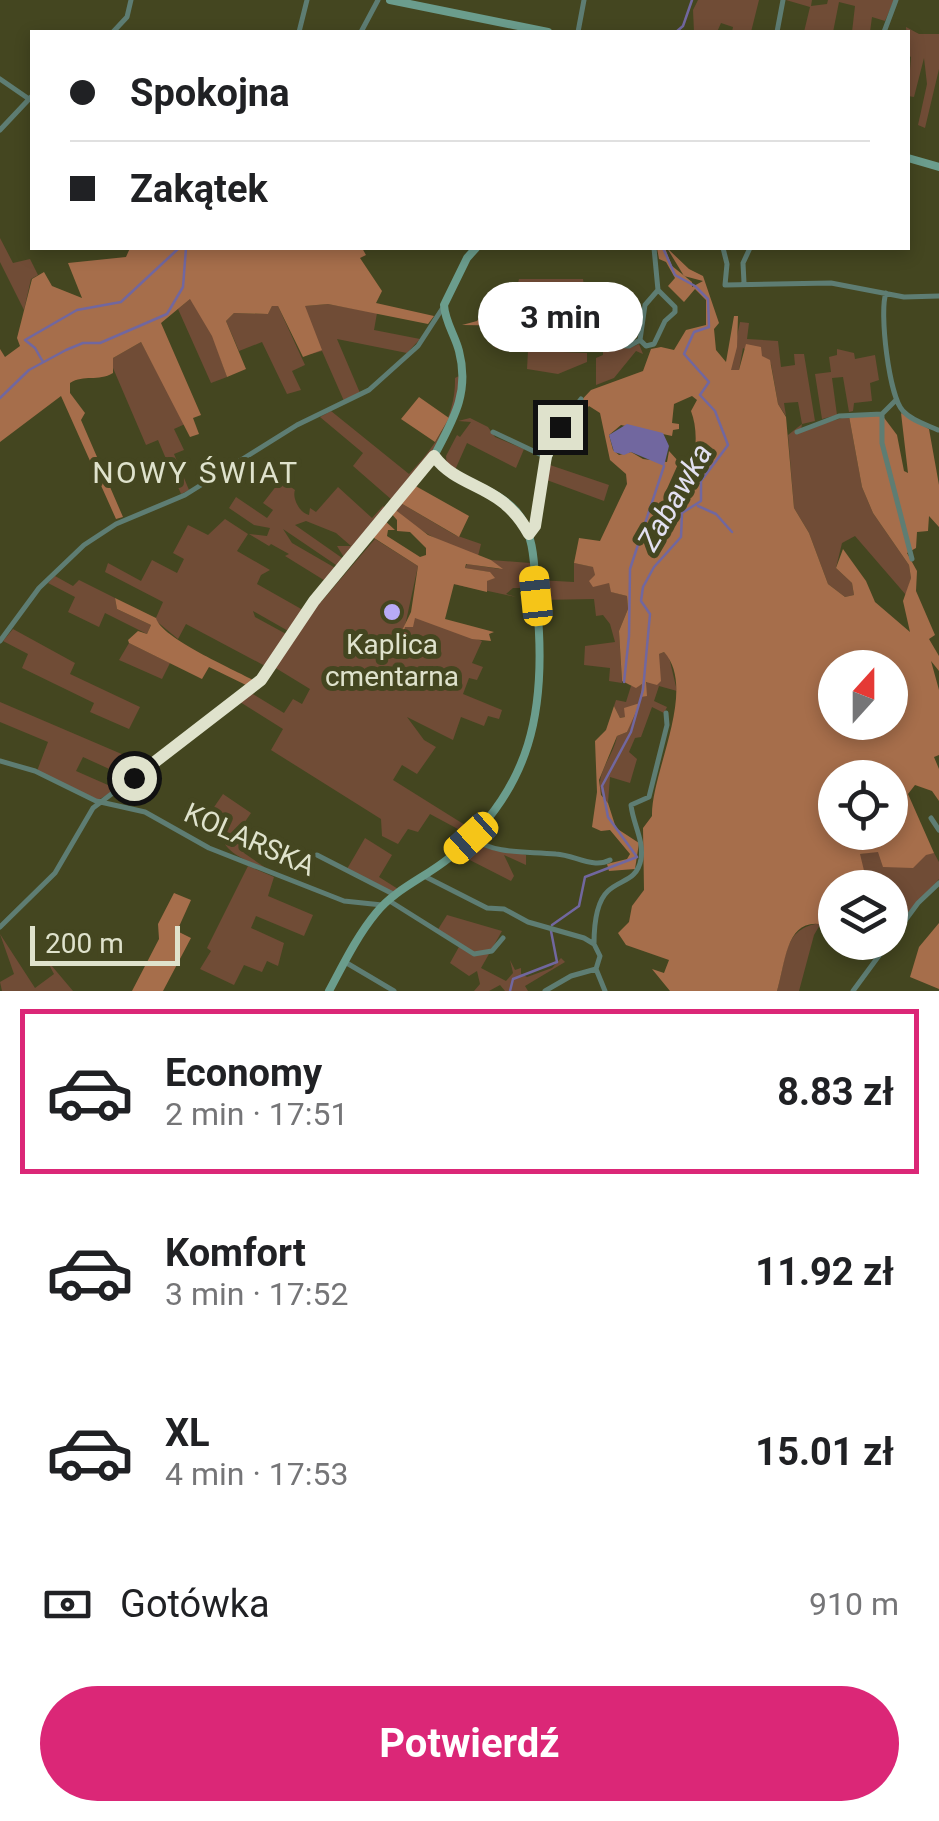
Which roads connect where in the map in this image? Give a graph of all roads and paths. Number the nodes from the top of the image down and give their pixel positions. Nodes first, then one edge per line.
1 (131, 0) edge
2 (307, 0) edge
3 (378, 0) edge
4 (390, 0) edge
5 (584, 0) edge
6 (784, 0) edge
7 (896, 0) edge
8 (115, 30) edge
9 (300, 30) edge
10 (363, 30) edge
11 (538, 30) edge
12 (578, 30) edge
13 (777, 30) edge
14 (885, 30) edge
15 (0, 79) edge
16 (30, 97) edge
17 (30, 99) edge
18 (0, 130) edge
19 (910, 159) edge
20 (939, 168) edge
21 (474, 250) edge
22 (654, 250) edge
23 (724, 250) edge
24 (749, 250) edge
25 (744, 284) junction
26 (658, 290) junction
27 (886, 293) junction
28 (939, 296) edge
29 (444, 306) junction
30 (640, 340) junction
31 (603, 346) dead end
32 (580, 398) dead end
33 (896, 400) junction
34 (882, 414) junction
35 (938, 430) edge
36 (493, 432) dead end
37 (797, 432) dead end
38 (434, 456) junction
39 (546, 456) junction
40 (529, 534) junction
41 (912, 559) dead end
42 (0, 642) edge
43 (666, 713) dead end
44 (0, 761) edge
45 (100, 804) junction
46 (931, 818) dead end
47 (939, 830) edge
48 (471, 838) junction
49 (317, 855) dead end
50 (610, 860) dead end
51 (424, 876) junction
52 (939, 882) edge
53 (388, 900) junction
54 (908, 916) edge
55 (0, 927) edge
56 (502, 938) dead end
57 (594, 944) junction
58 (876, 960) edge
59 (345, 962) junction
60 (596, 970) junction
61 (329, 991) edge
62 (394, 991) edge
63 (544, 991) edge
64 (605, 991) edge
65 (853, 991) edge

1 - 8 street
2 - 9 street
3 - 10 street
4 - 11 street
5 - 12 street
6 - 13 street
7 - 14 street
15 - 16 street
17 - 18 street
19 - 20 street
21 - 29 street
22 - 26 street
23 - 25 street
24 - 25 street
25 - 27 street
26 - 30 street
26 - 30 street
27 - 28 street
27 - 33 street
29 - 38 street
29 - 42 street
30 - 31 street
32 - 39 street
33 - 34 street
33 - 35 street
34 - 37 street
34 - 41 street
36 - 39 street
38 - 40 street
38 - 45 street
39 - 40 street
40 - 48 street
43 - 57 street
44 - 45 street, KOLARSKA
45 - 53 street, KOLARSKA
45 - 55 street
46 - 47 street
48 - 50 street
48 - 51 street
49 - 53 street
51 - 53 street
51 - 57 street
52 - 54 street
53 - 56 street
53 - 59 street
57 - 60 street
58 - 65 street
59 - 61 street
59 - 62 street
60 - 63 street
60 - 64 street

